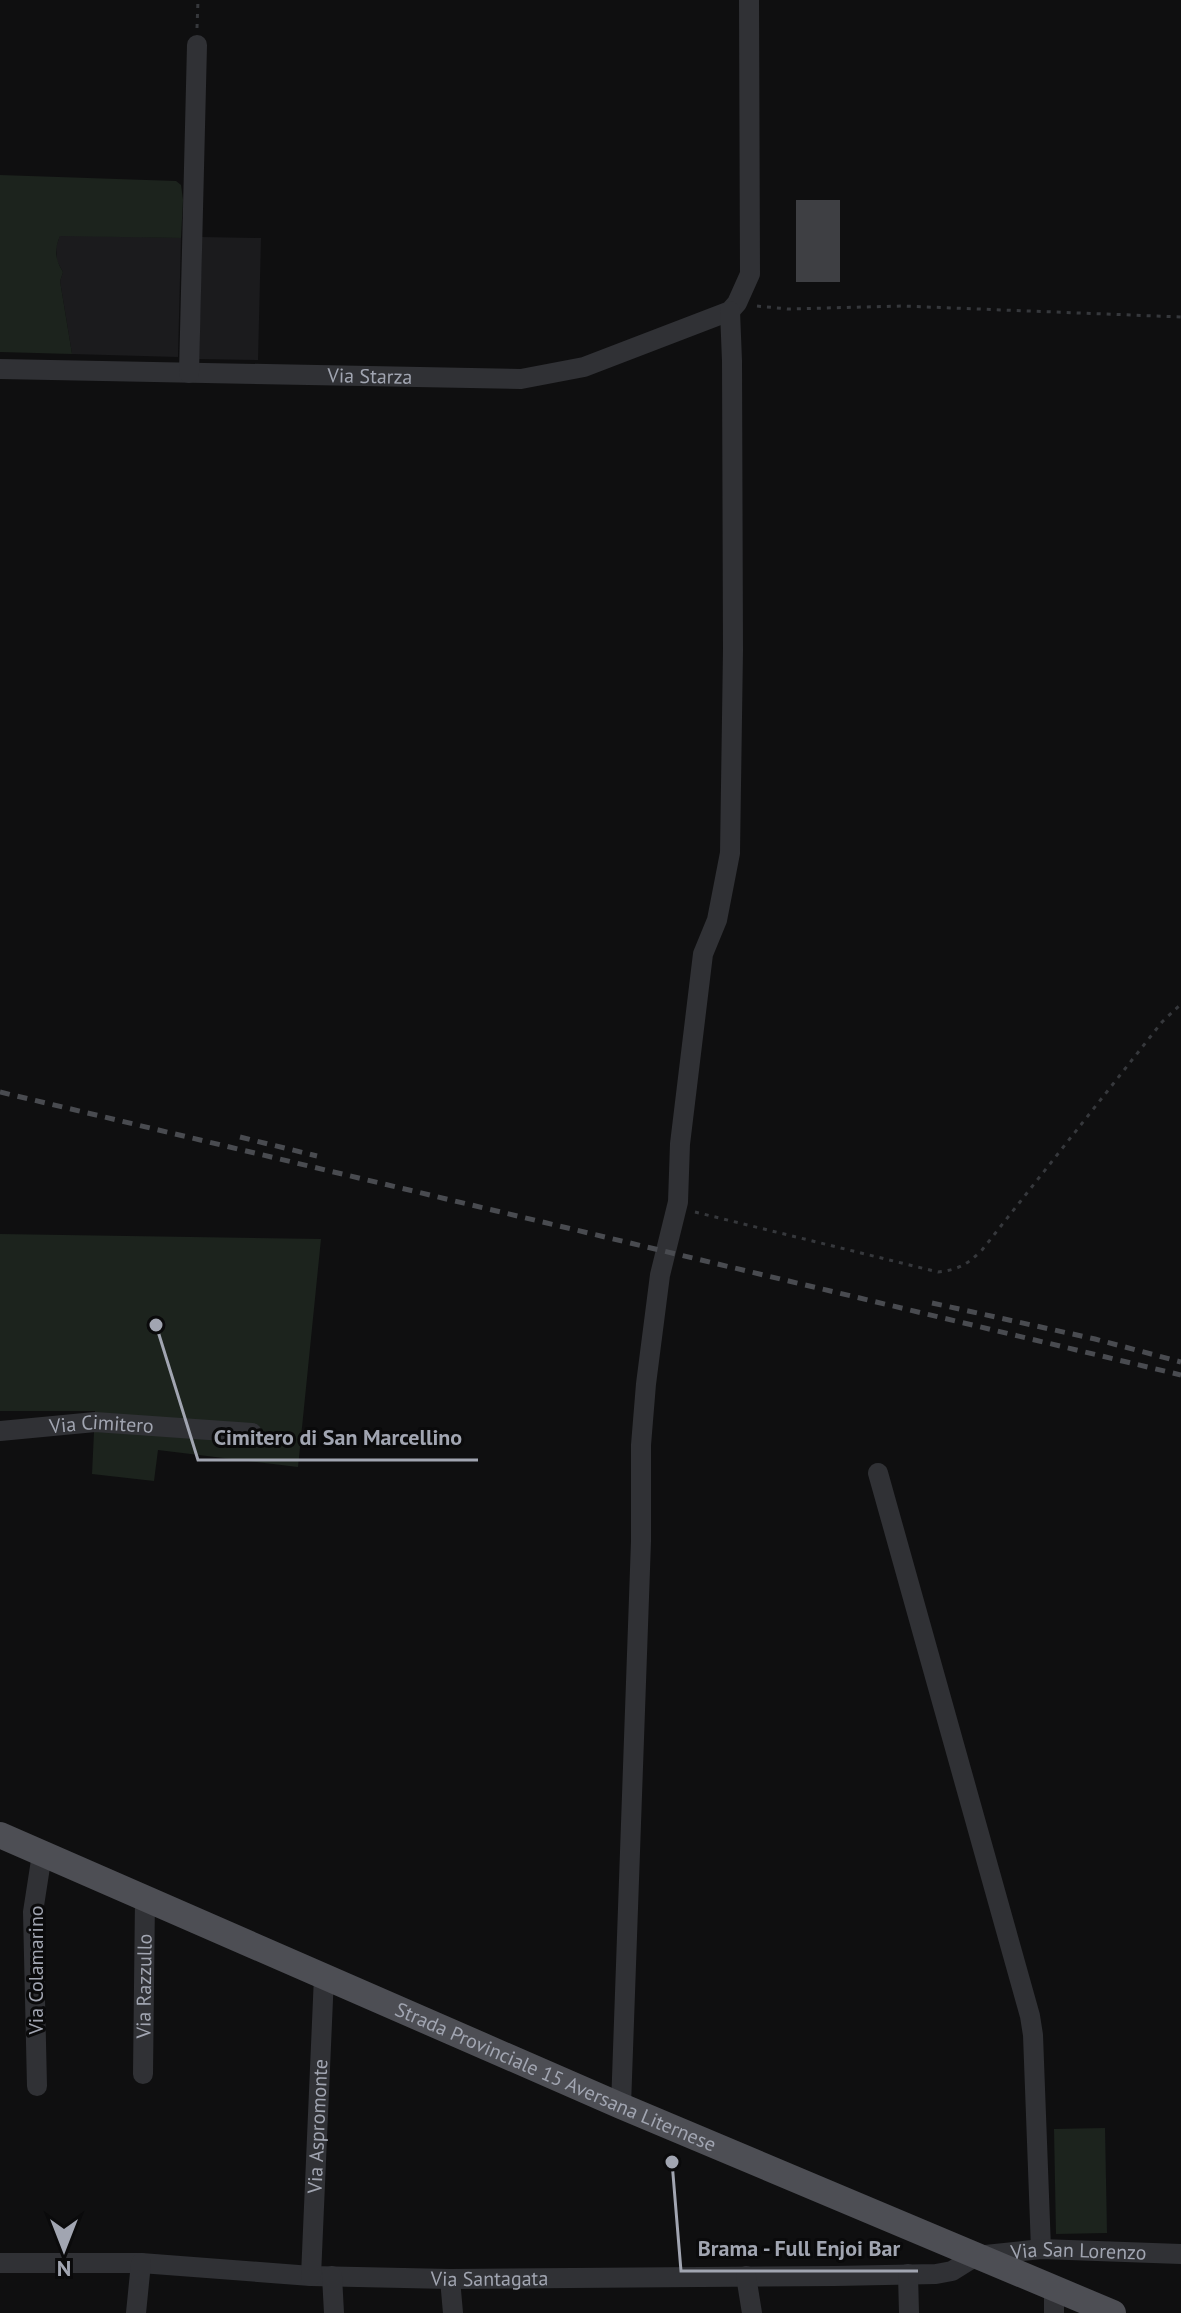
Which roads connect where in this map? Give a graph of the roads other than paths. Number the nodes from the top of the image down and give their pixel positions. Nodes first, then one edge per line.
1 (749, 0) edge
2 (197, 45) road end
3 (733, 307) junction
4 (0, 369) edge
5 (189, 373) junction
6 (0, 1431) edge
7 (252, 1433) dead end
8 (878, 1473) dead end
9 (0, 1835) edge
10 (42, 1854) junction
11 (145, 1899) junction
12 (324, 1976) junction
13 (143, 2074) dead end
14 (37, 2086) dead end
15 (621, 2106) junction
16 (1041, 2249) junction
17 (1181, 2254) edge
18 (976, 2256) junction
19 (0, 2263) edge
20 (141, 2263) junction
21 (908, 2274) junction
22 (322, 2276) junction
23 (746, 2276) junction
24 (450, 2279) junction
25 (1054, 2286) junction
26 (136, 2313) edge
27 (334, 2313) edge
28 (453, 2313) edge
29 (752, 2313) edge
30 (909, 2313) edge
31 (1054, 2313) edge
32 (1113, 2313) edge

1 - 3 street
2 - 5 street
3 - 5 street, Via Starza
3 - 15 street
4 - 5 street, Via Starza
6 - 7 street, Via Cimitero
8 - 16 street
9 - 10 main road, Strada Provinciale 15 Aversana Liternese
10 - 11 main road, Strada Provinciale 15 Aversana Liternese
10 - 14 street, Via Colamarino
11 - 12 main road, Strada Provinciale 15 Aversana Liternese
11 - 13 street, Via Razzullo
12 - 15 main road, Strada Provinciale 15 Aversana Liternese
12 - 22 street, Via Aspromonte
15 - 18 main road, Strada Provinciale 15 Aversana Liternese
16 - 17 street, Via San Lorenzo
16 - 18 street, Via San Lorenzo
18 - 21 street, Via Santagata
18 - 25 main road, Strada Provinciale 15 Aversana Liternese
19 - 20 street, Via Santagata
20 - 22 street, Via Santagata
20 - 26 street
21 - 23 street, Via Santagata
21 - 30 street
22 - 24 street, Via Santagata
22 - 27 street, Via Aspromonte
23 - 24 street, Via Santagata
23 - 29 street
24 - 28 street
25 - 31 street
25 - 32 main road, Strada Provinciale 15 Aversana Liternese

